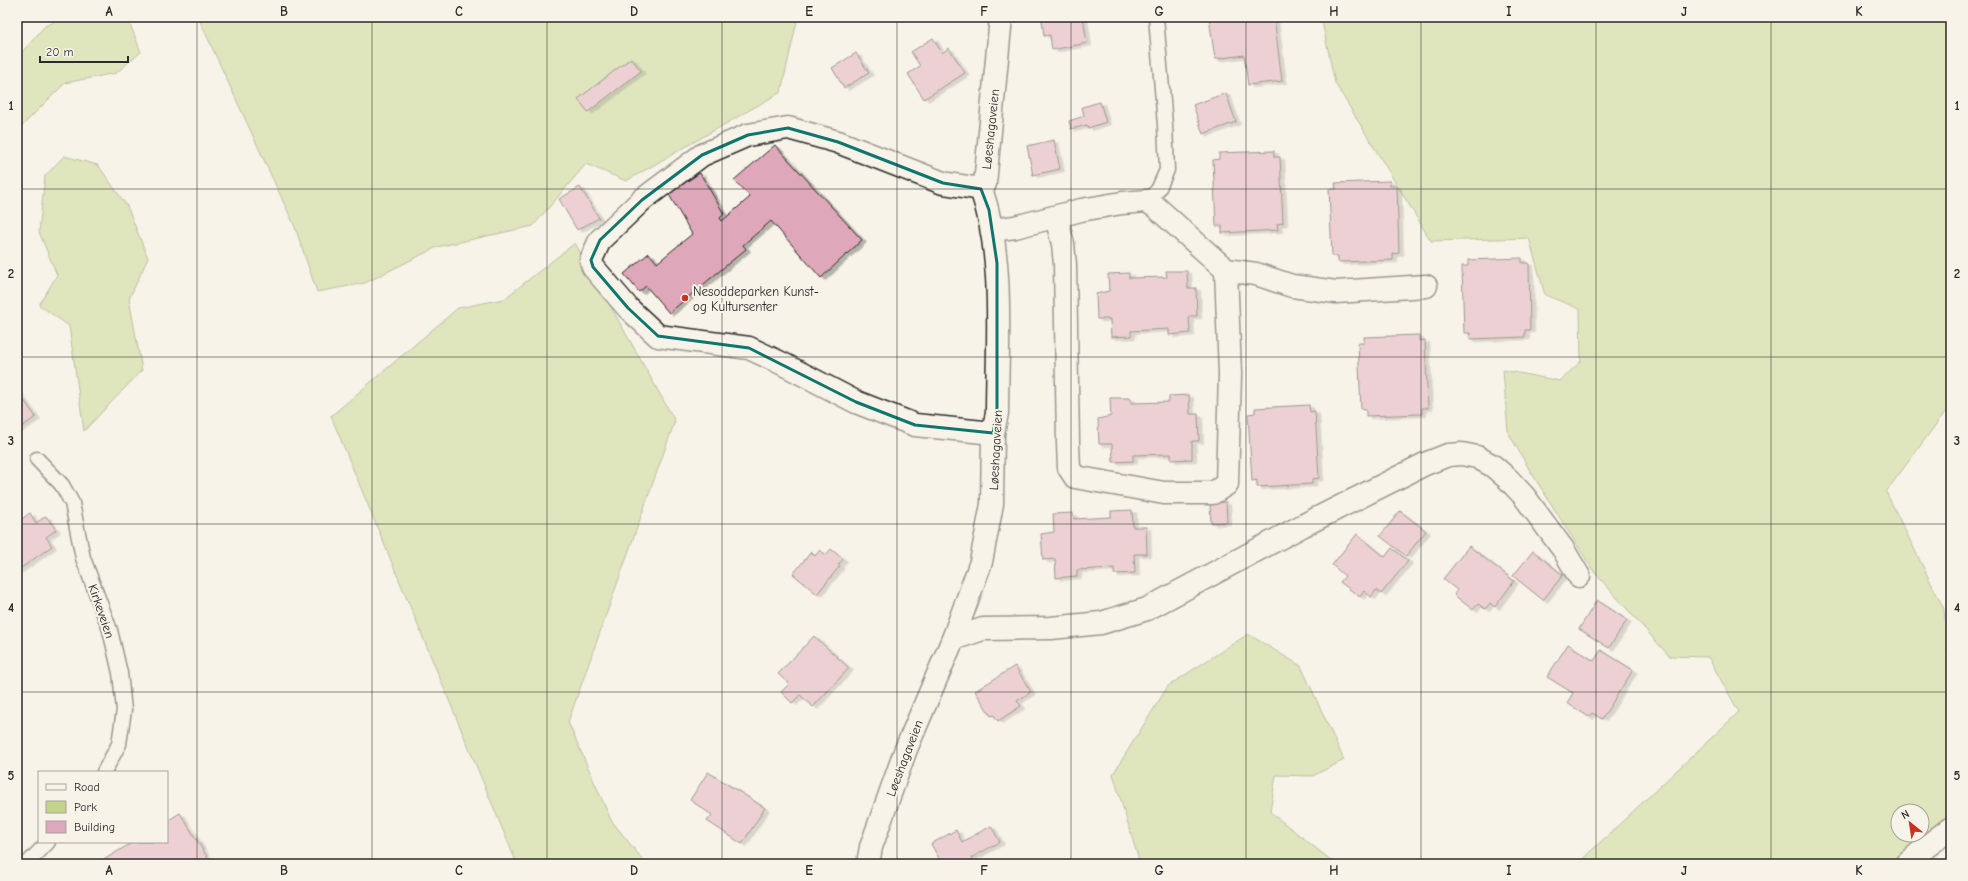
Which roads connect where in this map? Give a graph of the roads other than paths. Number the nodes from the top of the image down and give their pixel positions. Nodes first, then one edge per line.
1 (1001, 17) edge
2 (1156, 17) edge
3 (981, 189) junction
4 (1147, 201) junction
5 (1056, 217) junction
6 (992, 230) junction
7 (1226, 270) junction
8 (1426, 286) dead end
9 (993, 433) junction
10 (36, 459) dead end
11 (1579, 576) dead end
12 (953, 639) junction
13 (105, 771) edge
14 (1951, 828) edge
15 (47, 843) edge
16 (27, 864) edge
17 (868, 864) edge
18 (1907, 864) edge

1 - 3 street, Løeshagaveien
2 - 4 lane
3 - 6 street, Løeshagaveien
3 - 9 street
4 - 5 street
4 - 7 street
5 - 6 street
5 - 7 street
6 - 9 street, Løeshagaveien
7 - 8 street
9 - 12 street, Løeshagaveien
10 - 13 lane, Kirkeveien
11 - 12 street
12 - 17 street, Løeshagaveien
14 - 18 street
15 - 16 lane

